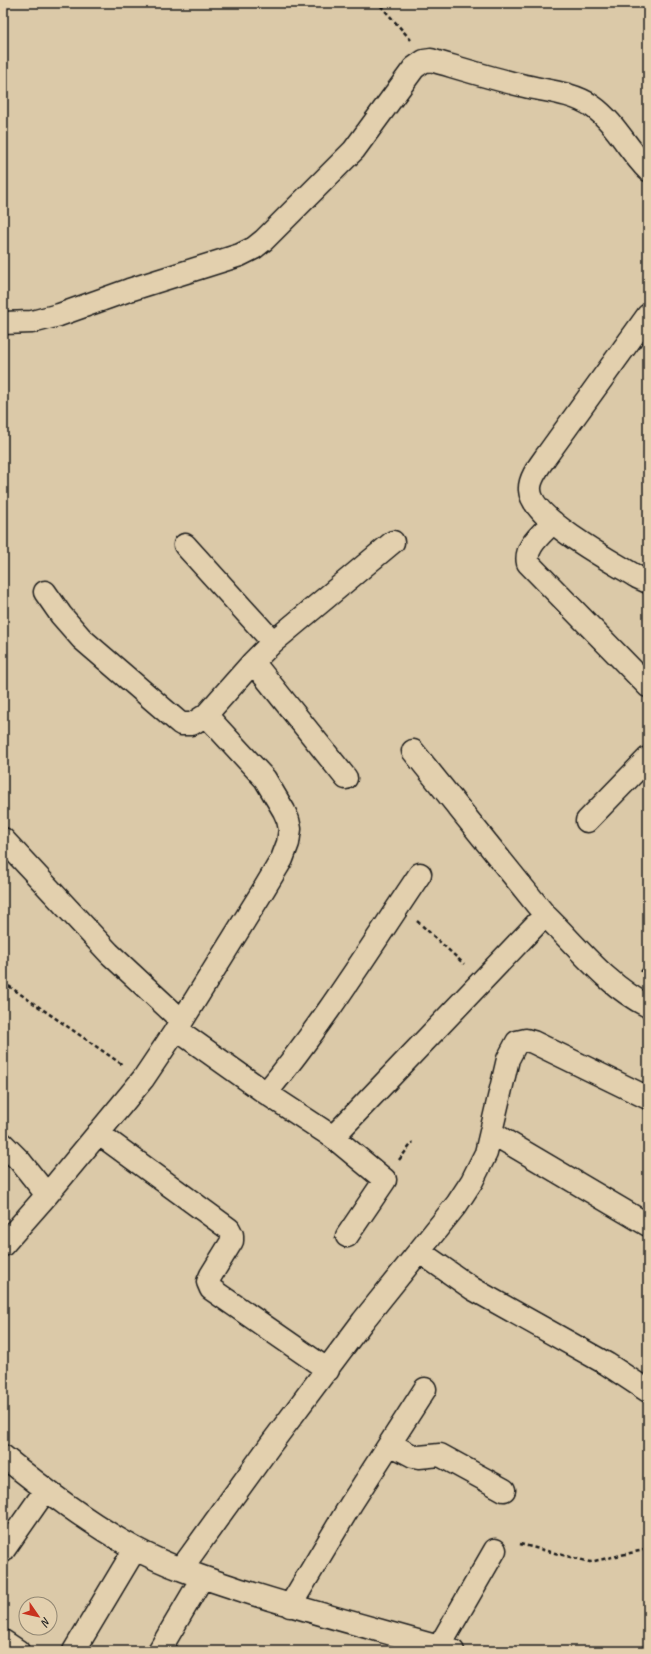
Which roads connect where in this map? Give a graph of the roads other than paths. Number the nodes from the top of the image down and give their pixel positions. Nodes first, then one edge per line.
1 (648, 170) edge
2 (648, 315) edge
3 (3, 323) edge
4 (553, 522) junction
5 (393, 542) dead end
6 (185, 545) dead end
7 (648, 582) edge
8 (45, 592) dead end
9 (273, 642) junction
10 (253, 662) junction
11 (648, 686) edge
12 (206, 715) junction
13 (413, 751) dead end
14 (648, 758) edge
15 (346, 778) dead end
16 (587, 822) dead end
17 (3, 839) edge
18 (420, 874) dead end
19 (545, 915) junction
20 (648, 1006) edge
21 (179, 1025) junction
22 (266, 1093) junction
23 (648, 1098) edge
24 (98, 1133) junction
25 (492, 1133) junction
26 (332, 1137) junction
27 (3, 1144) edge
28 (47, 1195) junction
29 (648, 1225) edge
30 (347, 1236) dead end
31 (3, 1245) edge
32 (420, 1252) junction
33 (328, 1370) junction
34 (425, 1389) dead end
35 (648, 1391) edge
36 (390, 1444) junction
37 (3, 1456) edge
38 (504, 1490) dead end
39 (45, 1491) junction
40 (135, 1549) junction
41 (495, 1550) road end
42 (3, 1551) edge
43 (181, 1569) junction
44 (202, 1578) junction
45 (290, 1606) junction
46 (3, 1641) edge
47 (446, 1649) edge
48 (18, 1651) edge
49 (74, 1651) edge
50 (160, 1651) edge

1 - 3 street
2 - 4 street
4 - 7 street
4 - 11 street
5 - 9 street
6 - 9 street
8 - 12 street
9 - 10 street
10 - 12 street
10 - 15 street
12 - 21 street
13 - 19 street
14 - 16 street
17 - 21 street
18 - 22 street
19 - 20 street
19 - 26 street
21 - 22 street
21 - 24 street
22 - 26 street
23 - 25 street
24 - 28 street
24 - 33 street
25 - 29 street
25 - 32 street
26 - 30 street
27 - 28 street
28 - 31 street
32 - 33 street
32 - 35 street
33 - 43 street
34 - 36 street
36 - 38 street
36 - 45 street
37 - 39 street
39 - 40 street
39 - 42 street
40 - 43 street
40 - 49 street
41 - 47 street
43 - 44 street
44 - 45 street
44 - 50 street
45 - 47 street
46 - 48 street

